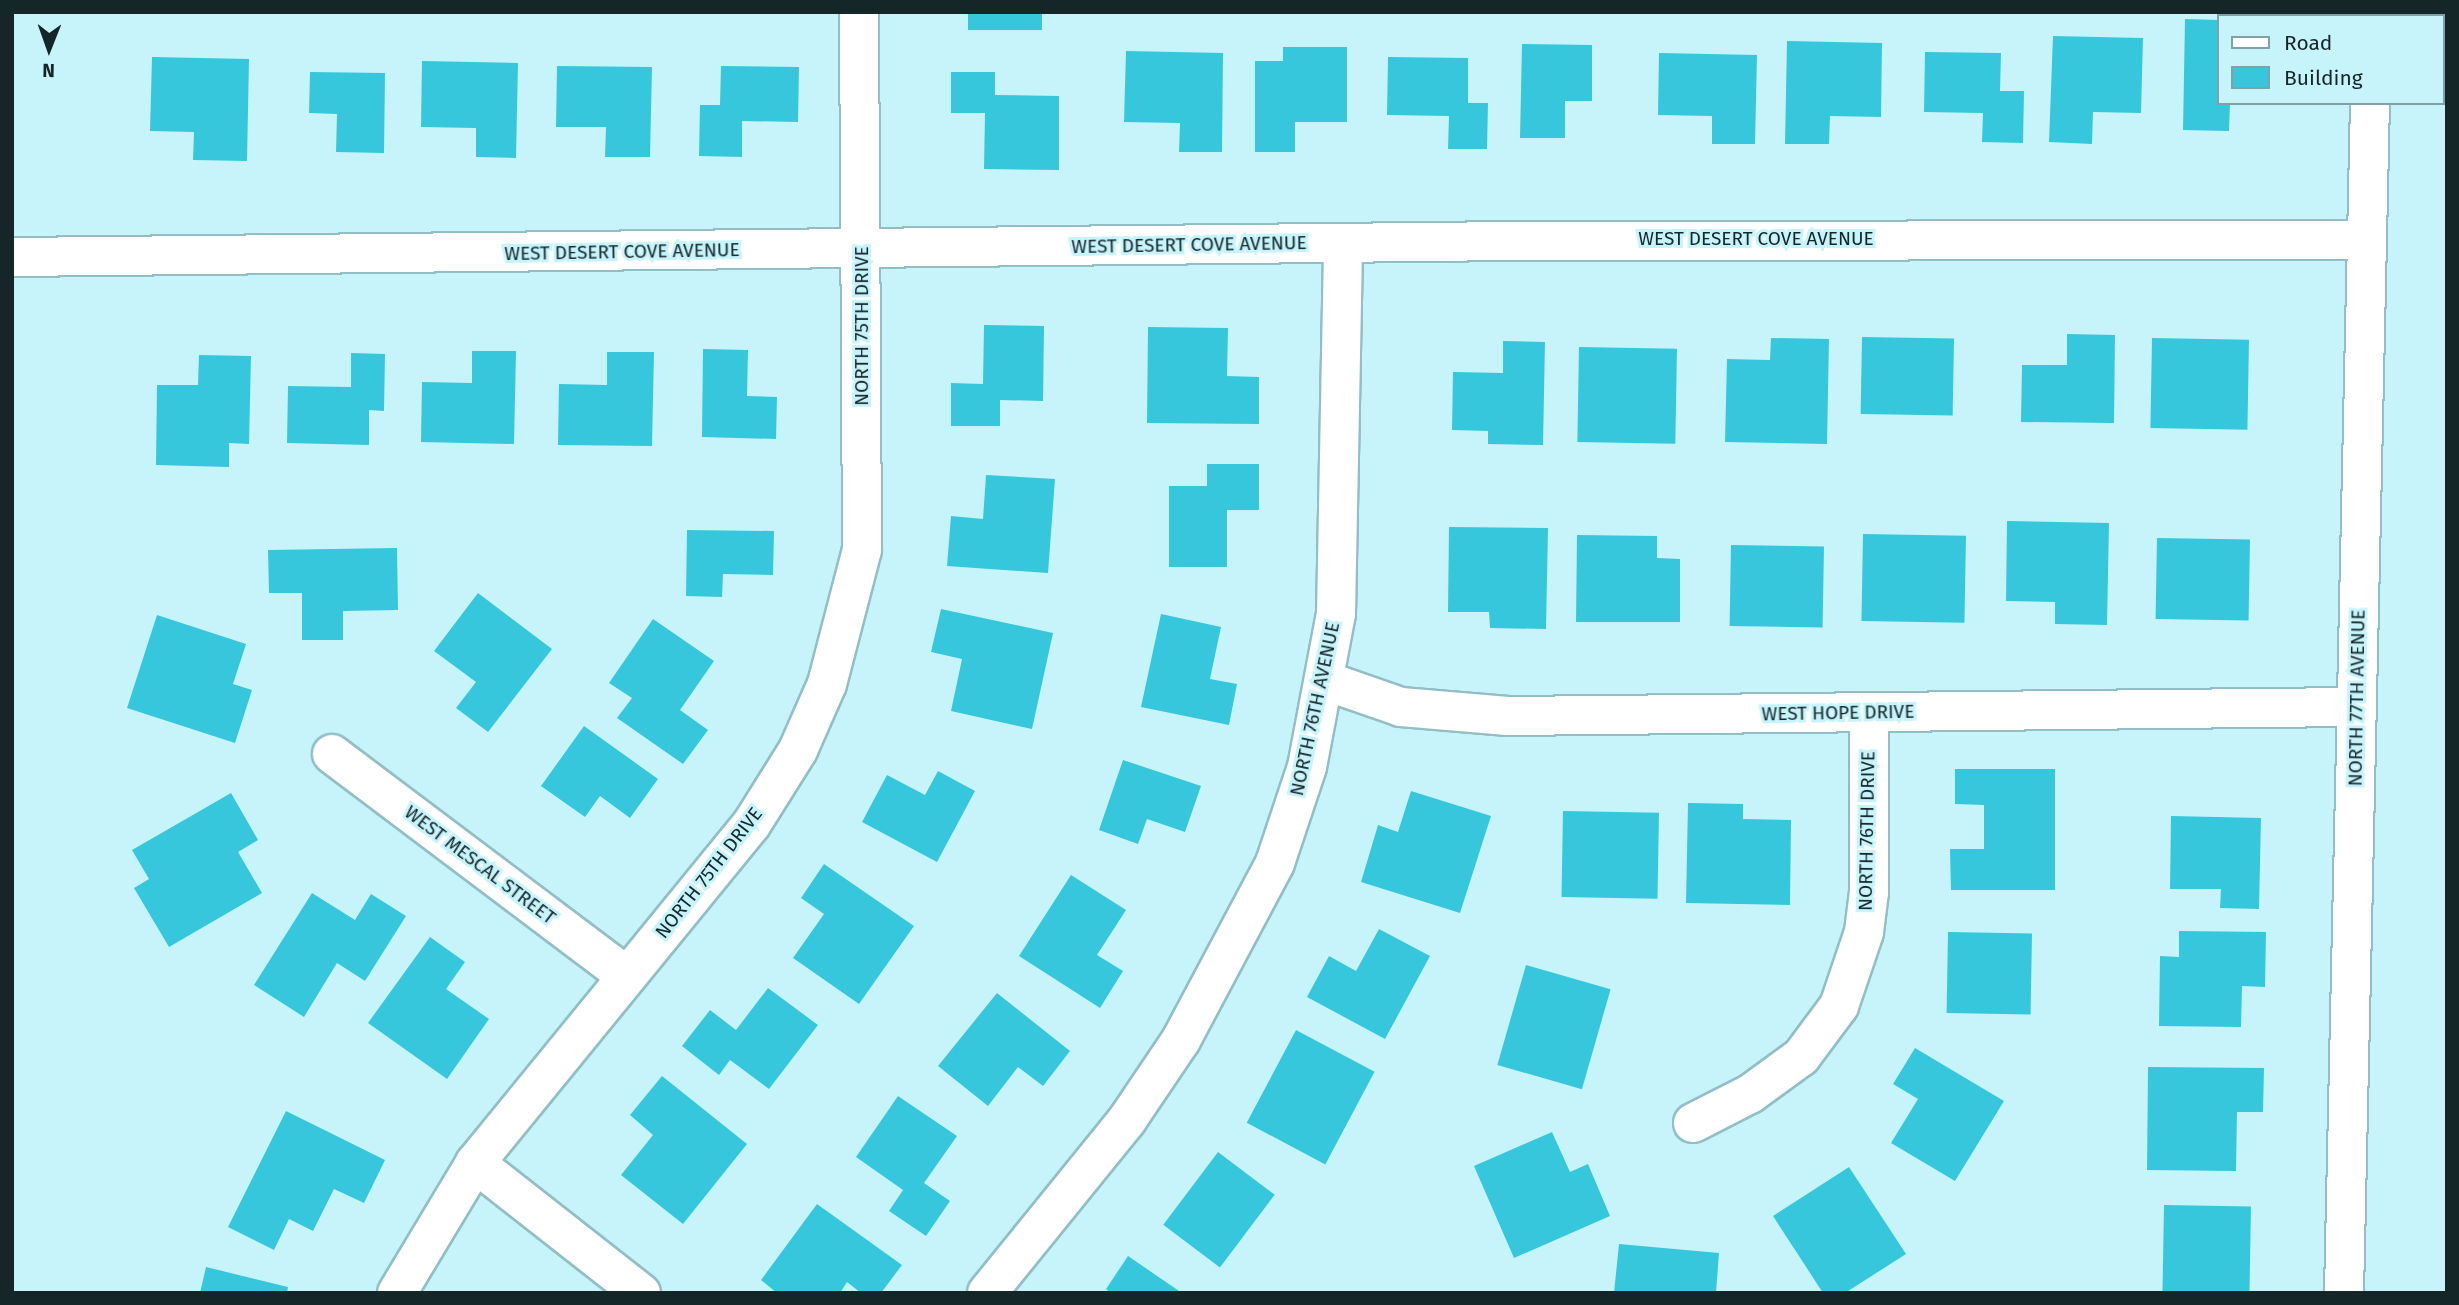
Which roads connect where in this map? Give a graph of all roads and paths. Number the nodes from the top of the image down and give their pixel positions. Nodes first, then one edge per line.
1 (859, 12) edge
2 (2370, 105) edge
3 (2366, 240) junction
4 (1343, 243) junction
5 (862, 249) junction
6 (12, 257) edge
7 (1326, 681) junction
8 (2356, 707) junction
9 (1869, 713) junction
10 (332, 754) dead end
11 (627, 976) junction
12 (1693, 1123) dead end
13 (475, 1163) junction
14 (397, 1293) edge
15 (641, 1293) edge
16 (987, 1293) edge
17 (2344, 1293) edge

1 - 5 street, NORTH 75TH DRIVE
2 - 3 street, NORTH 77TH AVENUE
3 - 4 street, WEST DESERT COVE AVENUE
3 - 8 street, NORTH 77TH AVENUE
4 - 5 street, WEST DESERT COVE AVENUE
4 - 7 street, NORTH 76TH AVENUE
5 - 6 street, WEST DESERT COVE AVENUE
5 - 11 street, NORTH 75TH DRIVE
7 - 9 street, WEST HOPE DRIVE
7 - 16 street, NORTH 76TH AVENUE
8 - 9 street, WEST HOPE DRIVE
8 - 17 street, NORTH 77TH AVENUE
9 - 12 street, NORTH 76TH DRIVE
10 - 11 street, WEST MESCAL STREET
11 - 13 street, NORTH 75TH DRIVE
13 - 14 street, NORTH 75TH DRIVE
13 - 15 street

